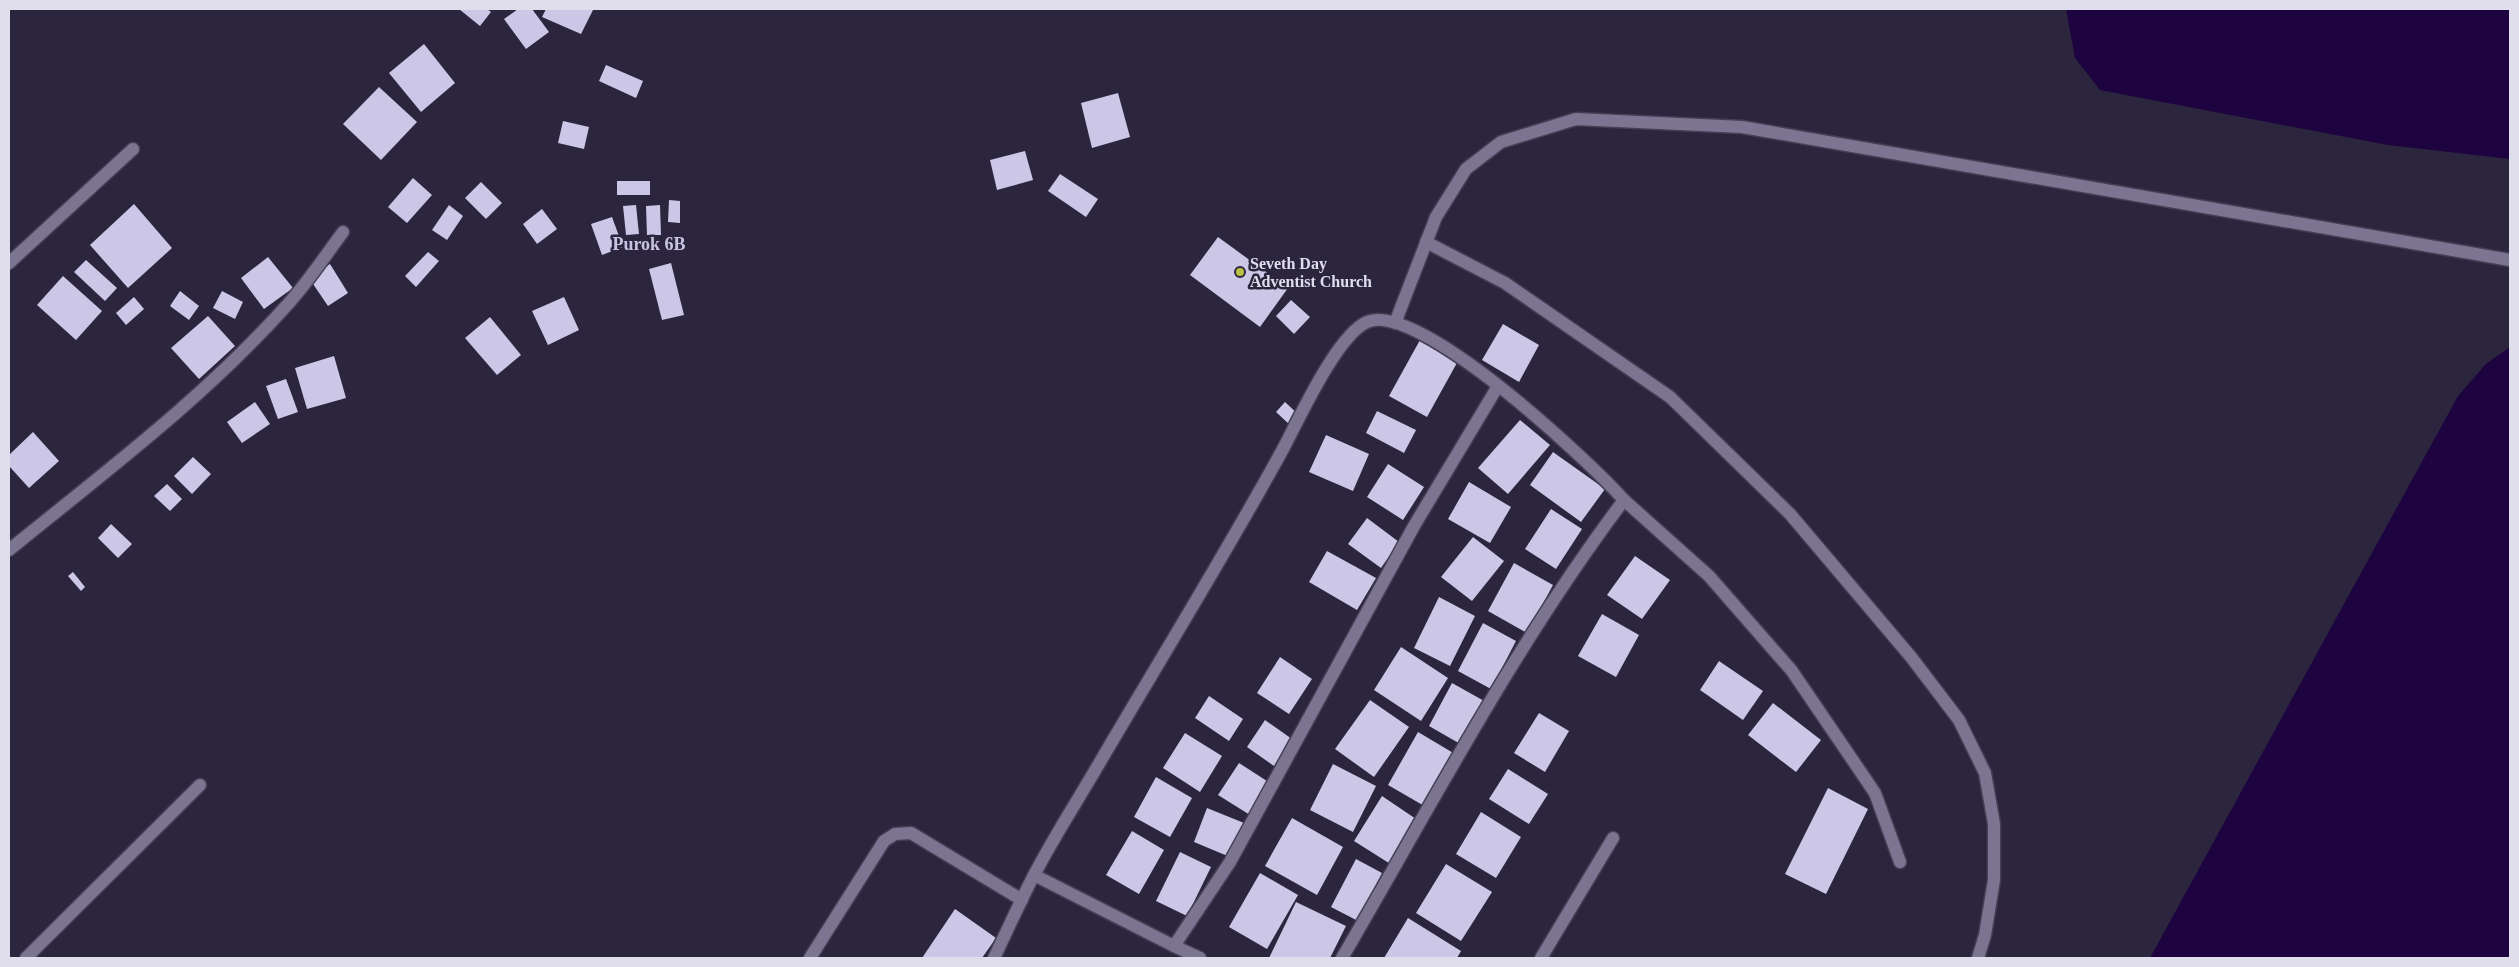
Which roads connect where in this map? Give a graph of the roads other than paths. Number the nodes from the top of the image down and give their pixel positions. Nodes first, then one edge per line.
1 (133, 150) dead end
2 (343, 232) dead end
3 (1426, 242) junction
4 (2510, 260) edge
5 (9, 263) edge
6 (1395, 323) junction
7 (1498, 386) junction
8 (1624, 500) junction
9 (9, 550) edge
10 (200, 785) dead end
11 (1613, 838) dead end
12 (1900, 862) dead end
13 (1034, 875) junction
14 (1022, 900) junction
15 (1174, 946) junction
16 (26, 958) edge
17 (810, 958) edge
18 (994, 958) edge
19 (1200, 958) edge
20 (1342, 958) edge
21 (1541, 958) edge
22 (1978, 958) edge

1 - 5 street
2 - 9 street
3 - 4 street
3 - 6 street
3 - 22 street
6 - 7 street
6 - 13 street
7 - 8 street
7 - 15 street
8 - 12 street
8 - 20 street
10 - 16 street
11 - 21 street
13 - 14 street
13 - 15 street
14 - 17 street
14 - 18 street
15 - 19 street

